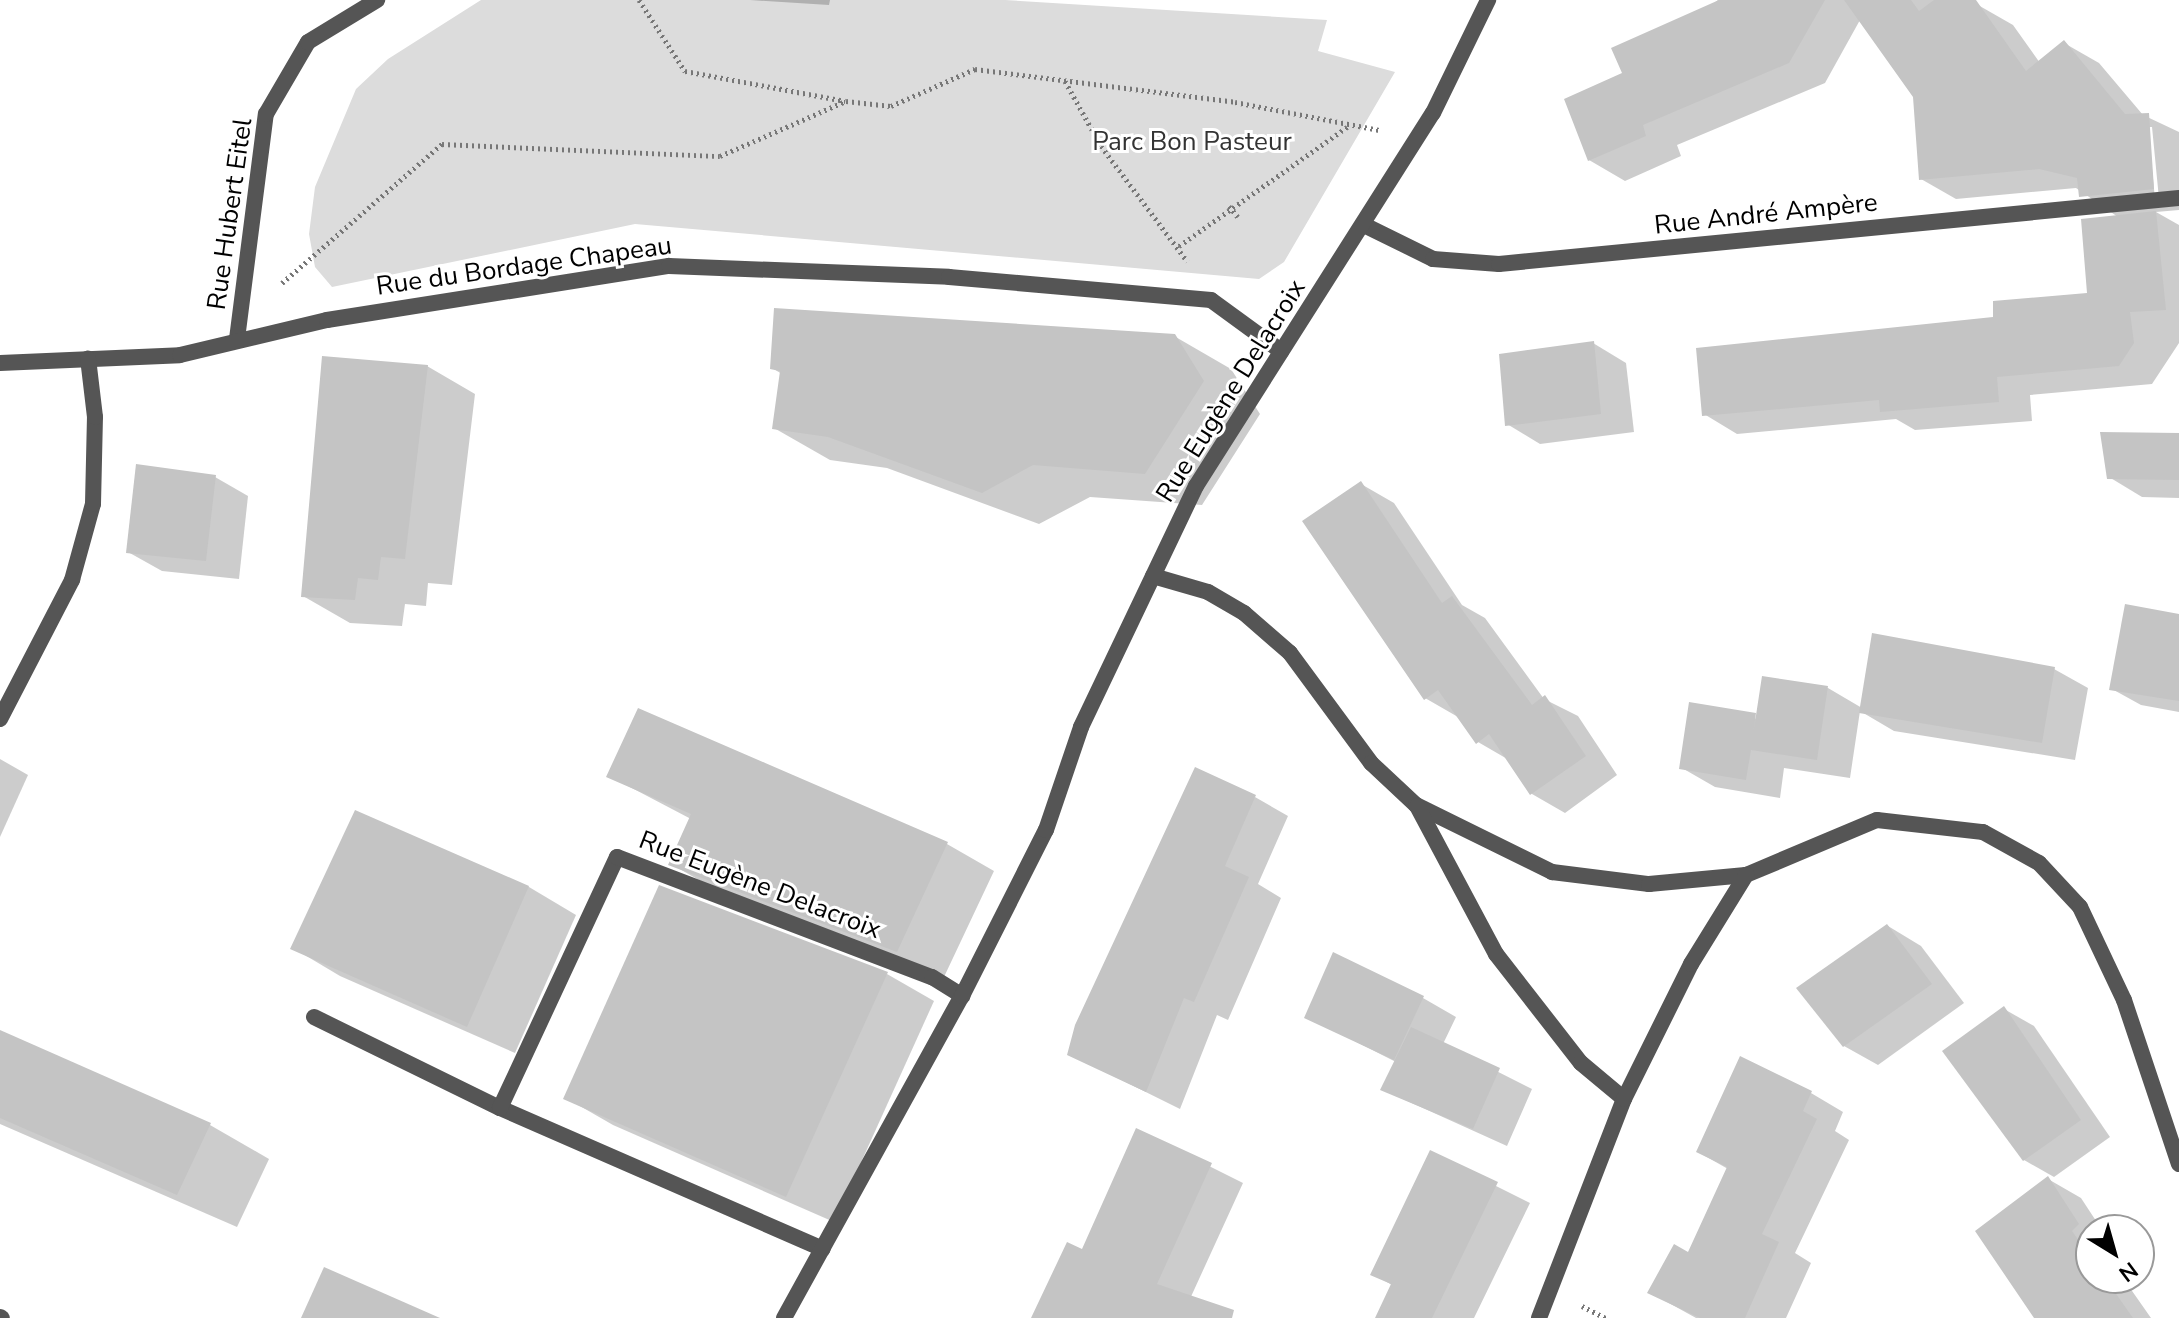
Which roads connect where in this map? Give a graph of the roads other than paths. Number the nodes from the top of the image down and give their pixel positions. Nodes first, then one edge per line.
1 (377, 0) edge
2 (1488, 0) edge
3 (2179, 198) edge
4 (1364, 225) junction
5 (237, 339) junction
6 (1281, 351) junction
7 (88, 358) junction
8 (0, 363) edge
9 (1153, 576) junction
10 (0, 719) edge
11 (1416, 805) junction
12 (1746, 875) junction
13 (962, 996) junction
14 (314, 1017) dead end
15 (1624, 1099) junction
16 (500, 1108) junction
17 (2179, 1164) edge
18 (822, 1249) junction
19 (784, 1318) edge
20 (1539, 1318) edge

1 - 5 street, Rue Hubert Eitel
2 - 4 street, Rue Eugène Delacroix
3 - 4 street, Rue André Ampère
4 - 6 street, Rue Eugène Delacroix
5 - 6 street, Rue du Bordage Chapeau
5 - 7 street, Rue du Bordage Chapeau
6 - 9 street, Rue Eugène Delacroix
7 - 8 street, Rue du Bordage Chapeau
7 - 10 street
9 - 11 street
9 - 13 street, Rue Eugène Delacroix
11 - 12 street
11 - 15 street
12 - 15 street
12 - 17 street
13 - 16 street, Rue Eugène Delacroix
13 - 18 street, Rue Eugène Delacroix
14 - 16 street
15 - 20 street
16 - 18 street
18 - 19 street, Rue Eugène Delacroix

